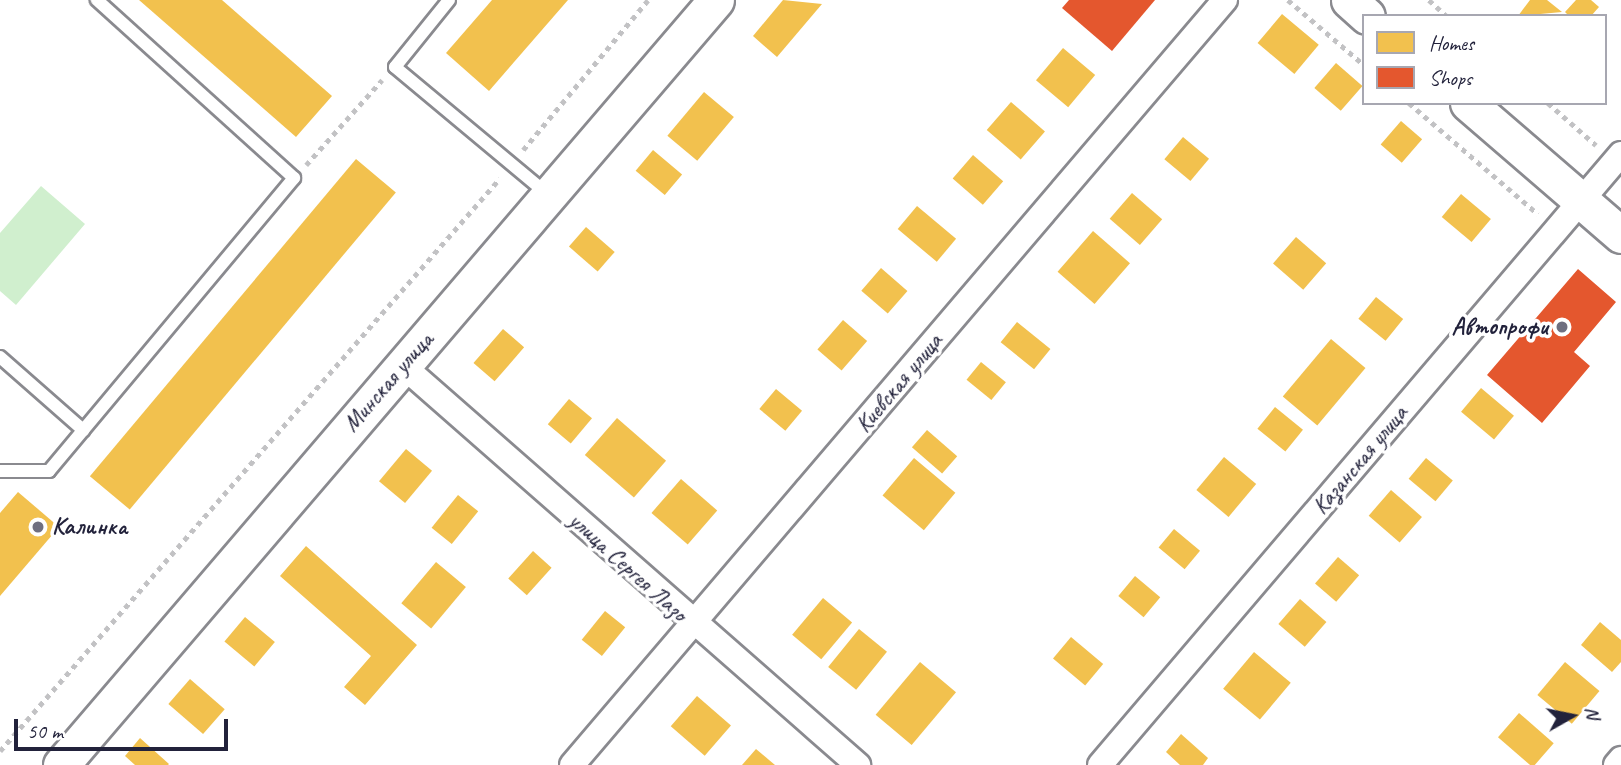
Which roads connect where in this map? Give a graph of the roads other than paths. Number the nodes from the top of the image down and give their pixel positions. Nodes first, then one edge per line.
1 (97, 0) edge
2 (449, 0) edge
3 (716, 0) edge
4 (1225, 0) edge
5 (1349, 0) edge
6 (1365, 14) edge
7 (1470, 105) edge
8 (1618, 158) edge
9 (550, 195) junction
10 (1581, 201) junction
11 (1621, 235) edge
12 (0, 356) edge
13 (402, 365) junction
14 (83, 430) junction
15 (0, 471) edge
16 (693, 626) junction
17 (1621, 759) edge
18 (61, 765) edge
19 (572, 765) edge
20 (858, 765) edge
21 (1100, 765) edge
22 (1616, 765) edge

1 - 14 lane
2 - 9 lane
3 - 9 main road, Минская улица
4 - 16 street, Киевская улица
5 - 6 main road
7 - 10 main road
8 - 10 street, Казанская улица
9 - 13 main road, Минская улица
10 - 11 main road
10 - 21 street, Казанская улица
12 - 14 lane
13 - 16 street, улица Сергея Лазо
13 - 18 main road, Минская улица
14 - 15 lane
16 - 19 street, Киевская улица
16 - 20 street, улица Сергея Лазо
17 - 22 street

